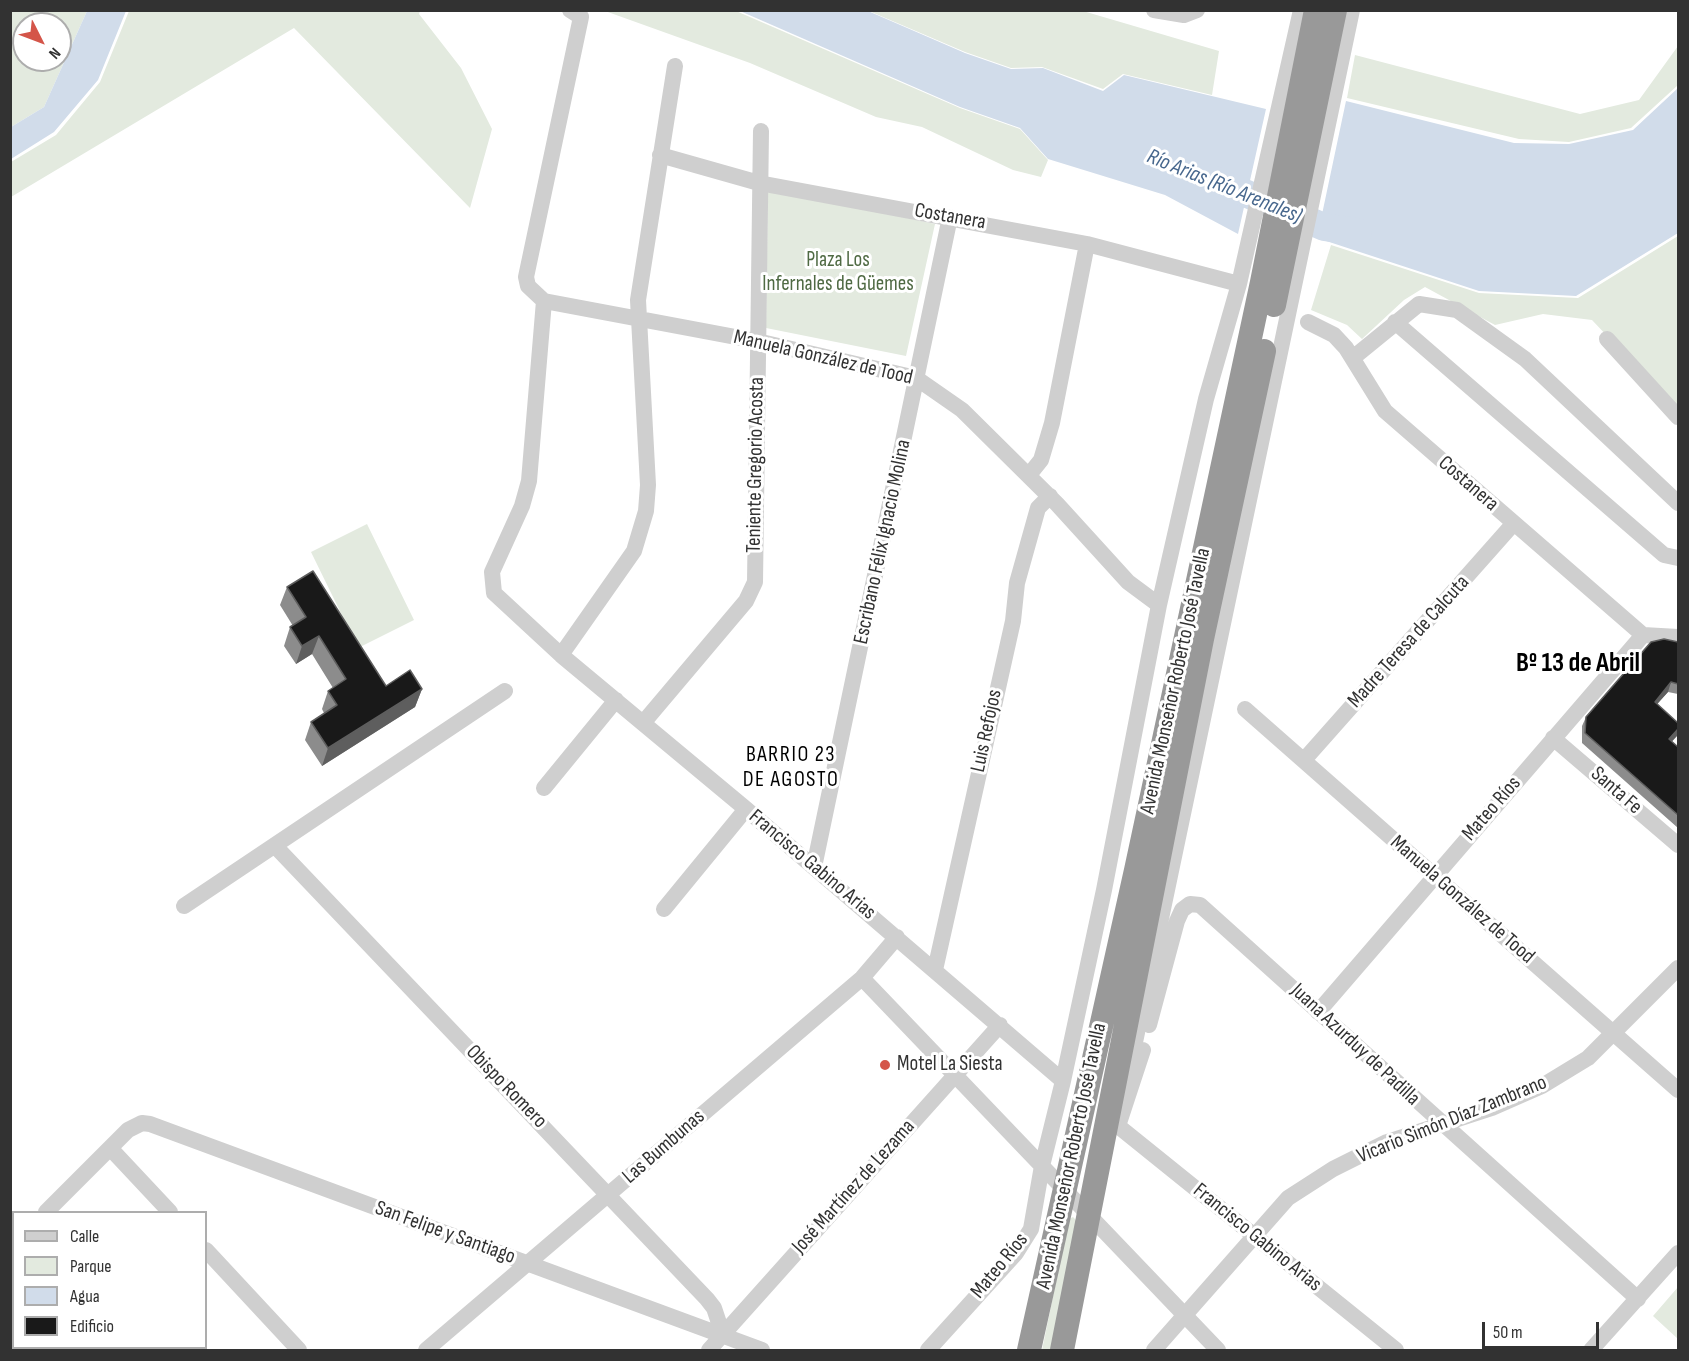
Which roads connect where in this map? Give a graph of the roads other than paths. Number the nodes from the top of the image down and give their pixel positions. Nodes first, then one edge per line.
1 (1154, 10) edge
2 (1197, 10) edge
3 (1352, 10) edge
4 (576, 14) edge
5 (1320, 22) edge
6 (675, 66) dead end
7 (761, 131) dead end
8 (660, 156) junction
9 (759, 183) junction
10 (950, 218) junction
11 (1087, 244) junction
12 (1268, 283) junction
13 (544, 301) junction
14 (639, 320) junction
15 (1308, 322) dead end
16 (1395, 322) junction
17 (1607, 339) dead end
18 (757, 341) junction
19 (1354, 357) junction
20 (916, 378) junction
21 (1678, 417) edge
22 (1029, 475) junction
23 (1050, 496) junction
24 (1678, 503) edge
25 (1514, 523) junction
26 (1678, 558) edge
27 (1159, 605) junction
28 (1643, 634) junction
29 (1678, 637) edge
30 (561, 655) junction
31 (505, 691) dead end
32 (616, 700) junction
33 (1245, 709) dead end
34 (643, 723) junction
35 (1553, 738) junction
36 (1304, 760) junction
37 (544, 788) dead end
38 (746, 809) junction
39 (1678, 845) edge
40 (276, 847) junction
41 (814, 867) junction
42 (1434, 876) junction
43 (184, 906) dead end
44 (664, 909) dead end
45 (897, 937) junction
46 (1678, 968) edge
47 (935, 970) junction
48 (862, 978) junction
49 (1318, 1012) junction
50 (1000, 1025) junction
51 (1613, 1033) junction
52 (955, 1073) junction
53 (1064, 1081) junction
54 (1678, 1090) edge
55 (1442, 1125) junction
56 (1118, 1126) junction
57 (110, 1148) junction
58 (1042, 1166) junction
59 (1065, 1191) junction
60 (608, 1194) junction
61 (47, 1211) edge
62 (169, 1211) edge
63 (1088, 1215) junction
64 (1256, 1237) junction
65 (207, 1251) edge
66 (1678, 1253) edge
67 (526, 1263) junction
68 (1638, 1299) junction
69 (1185, 1317) junction
70 (723, 1335) junction
71 (754, 1349) edge
72 (299, 1350) edge
73 (426, 1350) edge
74 (709, 1350) edge
75 (928, 1350) edge
76 (1029, 1350) edge
77 (1062, 1350) edge
78 (1154, 1350) edge
79 (1218, 1350) edge
80 (1395, 1350) edge
81 (1591, 1350) edge

1 - 2 street
3 - 5 street
4 - 13 street
5 - 12 highway, Avenida Monseñor Roberto José Tavella
5 - 12 street
6 - 8 street
7 - 9 street, Teniente Gregorio Acosta
8 - 9 street, Costanera
8 - 14 street
9 - 10 street, Costanera
9 - 18 street, Teniente Gregorio Acosta
10 - 11 street, Costanera
10 - 20 street, Escribano Félix Ignacio Molina
11 - 12 street, Costanera
11 - 22 street
12 - 27 street, Mateo Ríos
12 - 56 street
12 - 59 highway, Avenida Monseñor Roberto José Tavella
12 - 63 highway, Avenida Monseñor Roberto José Tavella
13 - 14 street, Manuela González de Tood
13 - 30 street, Francisco Gabino Arias
14 - 18 street, Manuela González de Tood
14 - 30 street
15 - 19 street, Costanera
16 - 19 street
16 - 24 street
16 - 26 street
17 - 21 street
18 - 20 street, Manuela González de Tood
18 - 34 street, Teniente Gregorio Acosta
19 - 25 street, Costanera
20 - 22 street, Manuela González de Tood
20 - 41 street, Escribano Félix Ignacio Molina
22 - 23 street, Manuela González de Tood
23 - 27 street, Manuela González de Tood
23 - 47 street, Luis Refojos
25 - 28 street, Costanera
25 - 36 street, Madre Teresa de Calcuta
27 - 53 street, Mateo Ríos
28 - 29 street
28 - 35 street, Mateo Ríos
30 - 32 street, Francisco Gabino Arias
31 - 40 street
32 - 34 street, Francisco Gabino Arias
32 - 37 street
33 - 36 street, Manuela González de Tood
34 - 38 street, Francisco Gabino Arias
35 - 39 street, Santa Fe
35 - 42 street, Mateo Ríos
36 - 42 street, Manuela González de Tood
38 - 41 street, Francisco Gabino Arias
38 - 44 street
40 - 43 street
40 - 60 street, Obispo Romero
41 - 45 street, Francisco Gabino Arias
42 - 49 street, Mateo Ríos
42 - 51 street, Manuela González de Tood
45 - 47 street, Francisco Gabino Arias
45 - 48 street, Las Bumbunas
46 - 51 street, Vicario Simón Díaz Zambrano
47 - 50 street, Francisco Gabino Arias
48 - 52 street
48 - 60 street, Las Bumbunas
49 - 55 street, Juana Azurduy de Padilla
49 - 56 street, Juana Azurduy de Padilla
50 - 52 street, José Martínez de Lezama
50 - 53 street, Francisco Gabino Arias
51 - 54 street, Manuela González de Tood
51 - 55 street, Vicario Simón Díaz Zambrano
52 - 58 street
52 - 70 street, José Martínez de Lezama
53 - 58 street, Mateo Ríos
55 - 64 street, Vicario Simón Díaz Zambrano
55 - 68 street, Juana Azurduy de Padilla
56 - 63 street
56 - 64 street, Francisco Gabino Arias
57 - 61 street
57 - 62 street
57 - 67 street, San Felipe y Santiago
58 - 59 street
58 - 75 street, Mateo Ríos
59 - 63 street
59 - 76 highway, Avenida Monseñor Roberto José Tavella
60 - 67 street, Las Bumbunas
60 - 70 street, Obispo Romero
63 - 69 street
63 - 77 highway, Avenida Monseñor Roberto José Tavella
64 - 69 street, Vicario Simón Díaz Zambrano
64 - 80 street, Francisco Gabino Arias
65 - 72 street
66 - 68 street
67 - 70 street, San Felipe y Santiago
67 - 73 street, Las Bumbunas
68 - 81 street
69 - 78 street, Vicario Simón Díaz Zambrano
69 - 79 street
70 - 71 street, San Felipe y Santiago
70 - 74 street, José Martínez de Lezama

